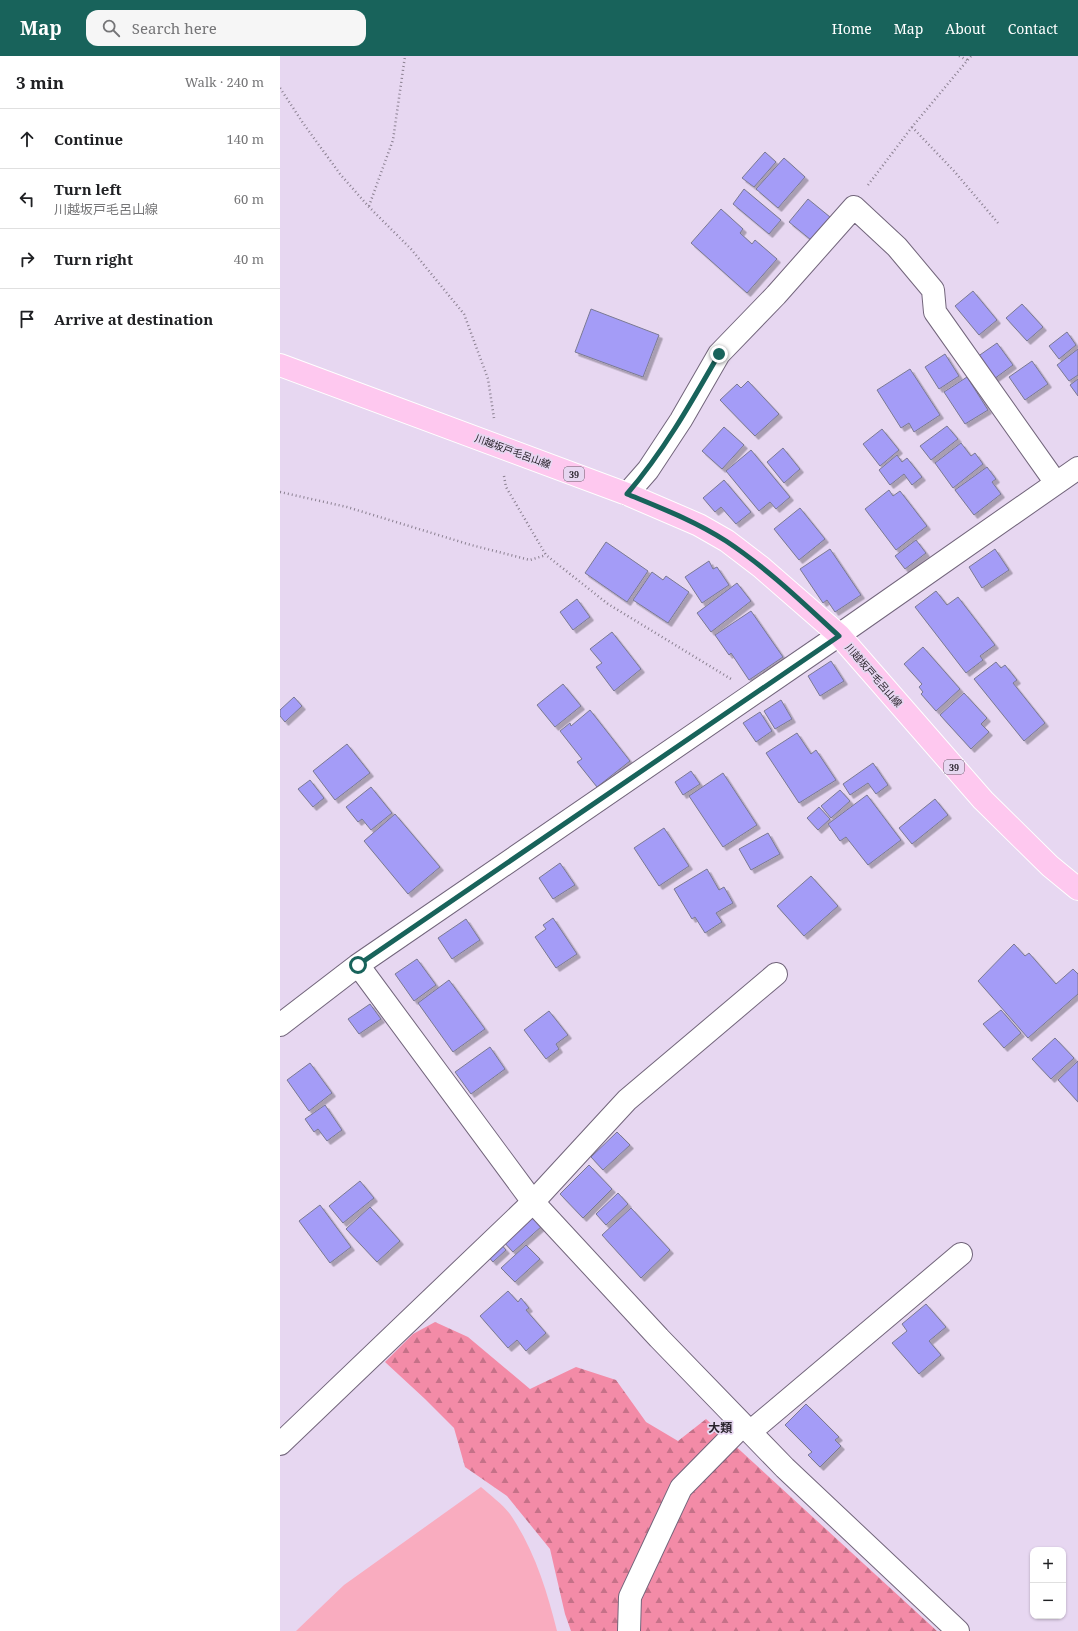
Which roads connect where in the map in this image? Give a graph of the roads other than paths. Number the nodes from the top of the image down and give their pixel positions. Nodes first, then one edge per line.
1 (280, 365) edge
2 (1078, 468) edge
3 (1056, 483) junction
4 (627, 494) junction
5 (839, 636) junction
6 (1078, 889) edge
7 (358, 965) junction
8 (776, 974) dead end
9 (280, 1025) edge
10 (533, 1202) junction
11 (961, 1254) dead end
12 (747, 1429) junction
13 (280, 1444) edge
14 (629, 1631) edge
15 (958, 1631) edge

1 - 4 main road, 川越坂戸毛呂山線 / 39
2 - 3 street
3 - 4 street
3 - 5 street
4 - 5 main road, 川越坂戸毛呂山線 / 39
5 - 6 main road, 川越坂戸毛呂山線 / 39
5 - 7 street
7 - 9 street
7 - 10 street
8 - 10 street
10 - 12 street
10 - 13 street
11 - 12 street
12 - 14 street
12 - 15 street

